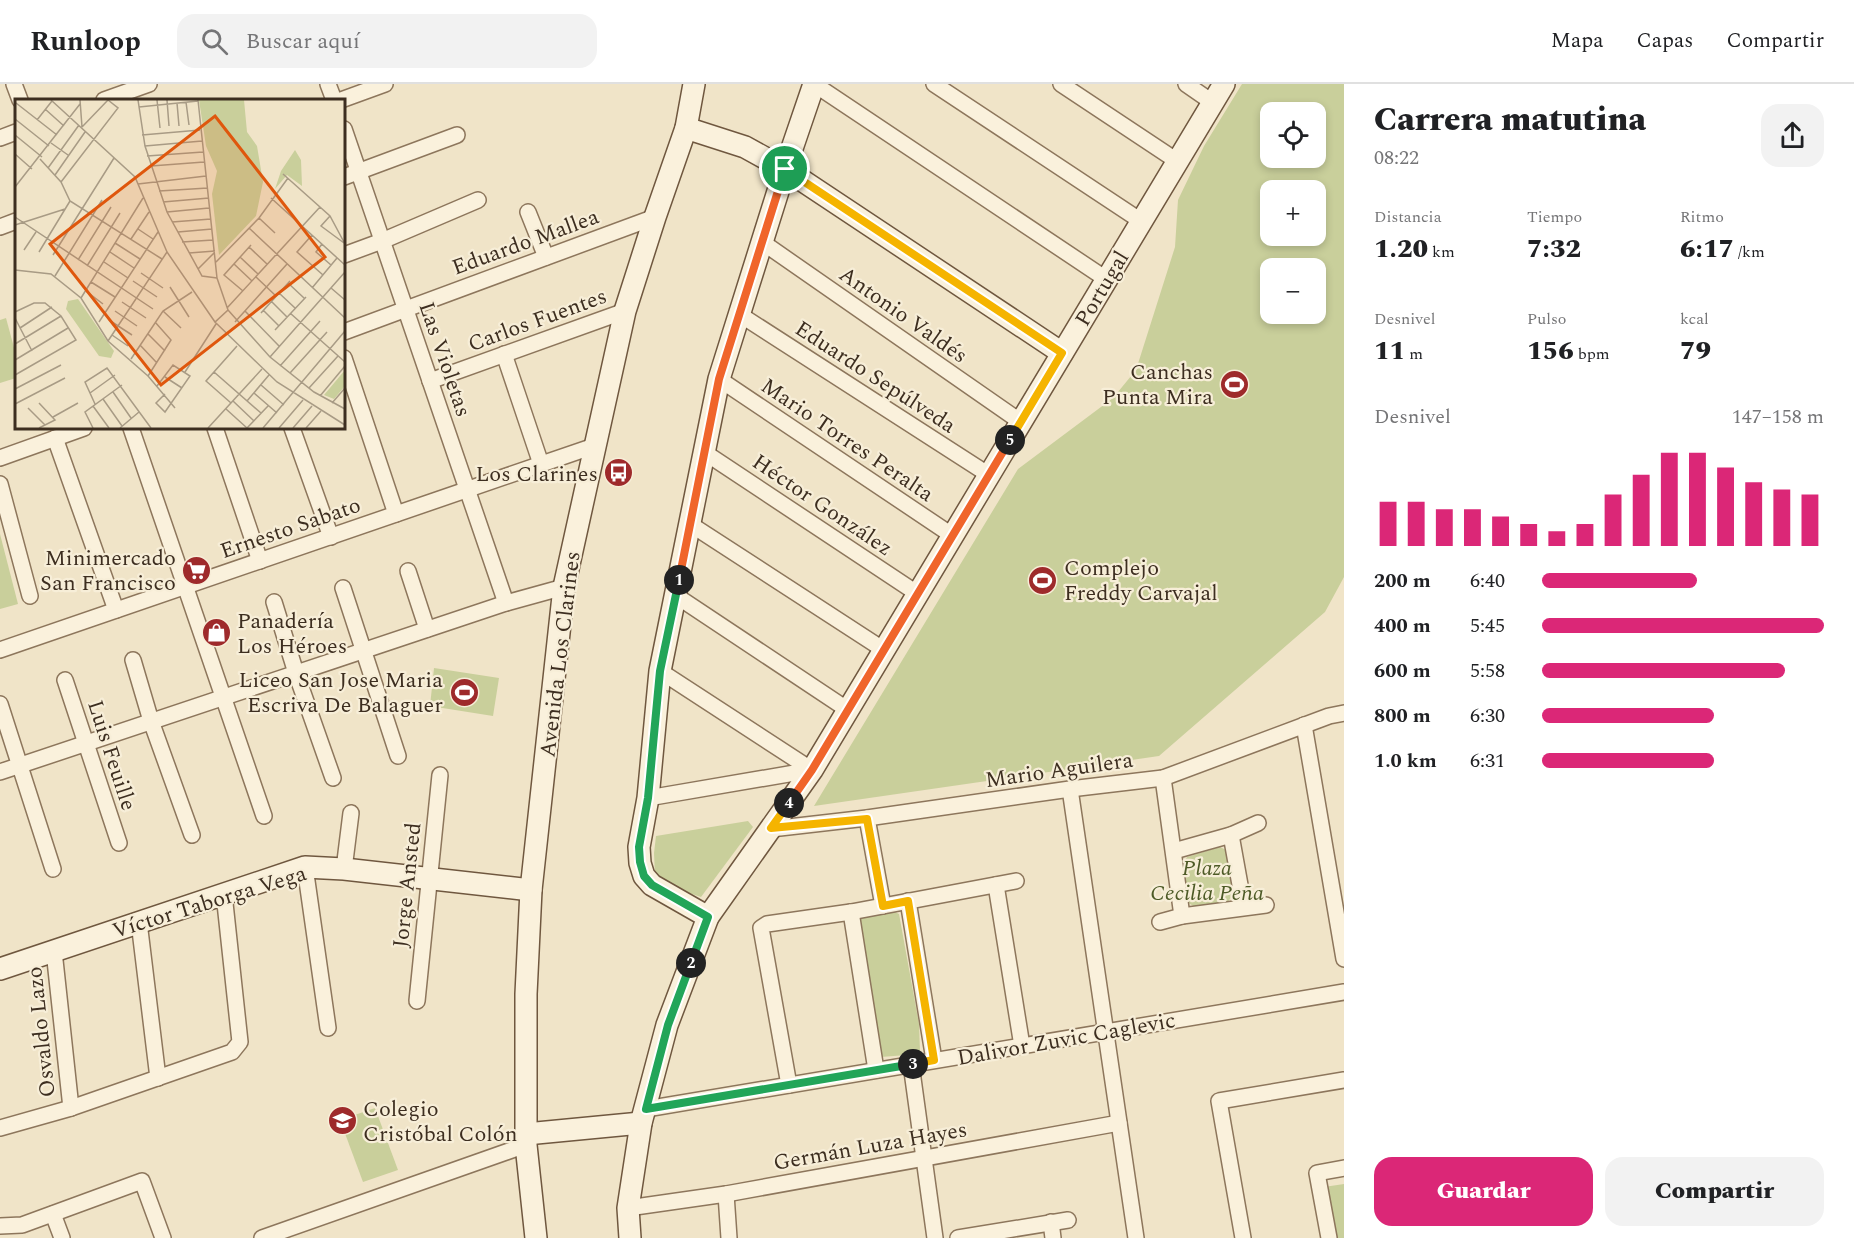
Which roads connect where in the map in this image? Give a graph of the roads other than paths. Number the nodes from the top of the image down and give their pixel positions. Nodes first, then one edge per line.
1 (15, 84) edge
2 (150, 84) edge
3 (328, 84) edge
4 (385, 84) edge
5 (694, 84) edge
6 (814, 84) edge
7 (934, 84) edge
8 (1061, 84) edge
9 (1186, 84) edge
10 (1224, 84) edge
11 (20, 99) edge
12 (107, 99) edge
13 (334, 99) edge
14 (344, 99) edge
15 (1212, 102) junction
16 (686, 128) junction
17 (15, 132) edge
18 (345, 135) edge
19 (457, 135) dead end
20 (0, 138) edge
21 (1177, 161) junction
22 (785, 169) junction
23 (351, 174) edge
24 (478, 200) dead end
25 (528, 212) dead end
26 (655, 217) junction
27 (15, 221) edge
28 (1141, 221) junction
29 (0, 227) edge
30 (382, 241) junction
31 (762, 243) junction
32 (345, 255) edge
33 (546, 257) junction
34 (1106, 279) junction
35 (405, 309) junction
36 (625, 311) junction
37 (739, 314) junction
38 (345, 332) edge
39 (1062, 353) junction
40 (504, 354) junction
41 (345, 361) edge
42 (719, 379) junction
43 (430, 381) junction
44 (1021, 422) junction
45 (81, 429) edge
46 (131, 429) edge
47 (215, 429) edge
48 (292, 429) edge
49 (55, 438) junction
50 (594, 446) junction
51 (704, 452) junction
52 (0, 459) edge
53 (541, 464) junction
54 (989, 475) junction
55 (0, 484) edge
56 (467, 490) junction
57 (396, 514) junction
58 (690, 524) junction
59 (953, 536) junction
60 (331, 537) junction
61 (260, 561) junction
62 (408, 571) dead end
63 (185, 587) junction
64 (564, 587) junction
65 (343, 588) dead end
66 (918, 594) junction
67 (675, 595) junction
68 (30, 596) dead end
69 (274, 602) dead end
70 (506, 603) junction
71 (116, 610) junction
72 (427, 629) junction
73 (0, 650) edge
74 (364, 650) junction
75 (884, 650) junction
76 (133, 660) dead end
77 (660, 671) junction
78 (296, 673) junction
79 (65, 680) dead end
80 (223, 698) junction
81 (0, 704) edge
82 (848, 710) junction
83 (1344, 713) edge
84 (151, 722) junction
85 (1304, 725) junction
86 (84, 744) junction
87 (398, 756) dead end
88 (19, 766) junction
89 (812, 770) junction
90 (0, 772) edge
91 (440, 774) dead end
92 (333, 778) dead end
93 (1163, 778) junction
94 (1070, 789) junction
95 (648, 798) junction
96 (351, 813) dead end
97 (264, 816) dead end
98 (867, 819) junction
99 (1258, 823) dead end
100 (771, 828) junction
101 (192, 835) dead end
102 (1231, 835) junction
103 (118, 843) dead end
104 (1174, 851) junction
105 (305, 867) junction
106 (53, 868) dead end
107 (344, 869) junction
108 (430, 879) junction
109 (1016, 881) dead end
110 (996, 885) junction
111 (531, 890) junction
112 (224, 894) junction
113 (908, 901) junction
114 (1266, 905) dead end
115 (883, 906) junction
116 (1244, 907) junction
117 (851, 912) junction
118 (1182, 916) junction
119 (708, 917) junction
120 (139, 922) junction
121 (1160, 922) dead end
122 (54, 951) junction
123 (1344, 959) edge
124 (0, 969) edge
125 (1344, 992) edge
126 (417, 1001) dead end
127 (328, 1028) dead end
128 (1106, 1032) junction
129 (1023, 1046) junction
130 (934, 1060) junction
131 (911, 1064) junction
132 (876, 1070) junction
133 (158, 1077) junction
134 (1344, 1080) edge
135 (789, 1085) junction
136 (71, 1108) junction
137 (643, 1116) junction
138 (1119, 1122) junction
139 (0, 1128) edge
140 (526, 1140) junction
141 (924, 1158) junction
142 (1344, 1168) edge
143 (726, 1194) junction
144 (628, 1208) junction
145 (53, 1214) junction
146 (1068, 1220) dead end
147 (1051, 1222) junction
148 (0, 1226) edge
149 (62, 1238) edge
150 (163, 1238) edge
151 (262, 1238) edge
152 (536, 1238) edge
153 (630, 1238) edge
154 (729, 1238) edge
155 (935, 1238) edge
156 (962, 1238) edge
157 (1053, 1238) edge
158 (1136, 1238) edge
159 (1243, 1238) edge
160 (1329, 1238) edge

1 - 11 street
2 - 12 street
3 - 13 street
4 - 14 street
5 - 16 main road, Avenida Los Clarines
6 - 22 main road
6 - 34 street
7 - 28 street
8 - 21 street
9 - 15 street
10 - 15 main road, Portugal
15 - 21 main road, Portugal
16 - 22 main road
16 - 26 main road, Avenida Los Clarines
17 - 20 street
18 - 23 street, Las Violetas
19 - 23 street
21 - 28 main road, Portugal
22 - 31 main road
22 - 39 main road
23 - 30 street, Las Violetas
24 - 30 street
25 - 33 street
26 - 33 street, Eduardo Mallea
26 - 36 main road, Avenida Los Clarines
27 - 29 street
28 - 34 main road, Portugal
30 - 32 street
30 - 35 street, Las Violetas
31 - 37 main road
31 - 44 street, Antonio Valdés
33 - 35 street, Eduardo Mallea
34 - 39 main road, Portugal
35 - 38 street, Eduardo Mallea
35 - 43 street, Las Violetas
36 - 40 street, Carlos Fuentes
36 - 50 main road, Avenida Los Clarines
37 - 42 main road
37 - 54 street, Eduardo Sepúlveda
39 - 44 main road, Portugal
40 - 43 street, Carlos Fuentes
40 - 53 street
41 - 57 street
42 - 51 main road
42 - 59 street, Mario Torres Peralta
43 - 56 street, Las Violetas
44 - 54 main road, Portugal
45 - 49 street
46 - 63 street
47 - 61 street
48 - 60 street
49 - 52 street
49 - 71 street
50 - 53 street, Ernesto Sabato
50 - 64 main road, Avenida Los Clarines
51 - 58 main road
51 - 66 street, Héctor González
53 - 56 street, Ernesto Sabato
54 - 59 main road, Portugal
55 - 68 street
56 - 57 street, Ernesto Sabato
56 - 70 street, Las Violetas
57 - 60 street, Ernesto Sabato
58 - 67 main road
58 - 75 street
59 - 66 main road, Portugal
60 - 61 street, Ernesto Sabato
61 - 63 street, Ernesto Sabato
62 - 72 street
63 - 71 street, Ernesto Sabato
63 - 80 street
64 - 70 street
64 - 111 main road, Avenida Los Clarines
65 - 74 street
66 - 75 main road, Portugal
67 - 77 main road
67 - 82 street
69 - 78 street
70 - 72 street
71 - 73 street, Ernesto Sabato
72 - 74 street
74 - 78 street
74 - 87 street
75 - 82 main road, Portugal
76 - 84 street
77 - 89 street
77 - 95 main road
78 - 80 street
78 - 92 street
79 - 86 street, Luis Feuille
80 - 84 street
80 - 97 street
81 - 88 street
82 - 89 main road, Portugal
83 - 85 street, Mario Aguilera
84 - 86 street
84 - 101 street
85 - 93 street, Mario Aguilera
85 - 123 street
86 - 88 street
86 - 103 street, Luis Feuille
88 - 90 street
88 - 106 street
89 - 95 street
89 - 100 main road, Portugal
91 - 108 street, Jorge Ansted
93 - 94 street, Mario Aguilera
93 - 104 street
94 - 98 street, Mario Aguilera
94 - 128 street
95 - 119 main road
96 - 107 street
98 - 100 street, Mario Aguilera
98 - 115 street
99 - 102 street
100 - 119 main road, Portugal
102 - 104 street
102 - 116 street
104 - 118 street
105 - 107 main road, Víctor Taborga Vega
105 - 112 main road, Víctor Taborga Vega
105 - 127 street
107 - 108 main road, Víctor Taborga Vega
108 - 111 main road, Víctor Taborga Vega
108 - 126 street, Jorge Ansted
109 - 110 street
110 - 113 street
110 - 129 street
111 - 140 main road, Avenida Los Clarines
112 - 120 main road, Víctor Taborga Vega
112 - 133 street
113 - 115 street
113 - 130 street
114 - 116 street
115 - 117 street
116 - 118 street
117 - 132 street
117 - 135 street
118 - 121 street
119 - 137 main road, Portugal
120 - 122 main road, Víctor Taborga Vega
120 - 133 street
122 - 124 main road, Víctor Taborga Vega
122 - 136 street, Osvaldo Lazo
125 - 128 street, Dalivor Zuvic Caglevic
128 - 129 street, Dalivor Zuvic Caglevic
128 - 138 street
129 - 130 street, Dalivor Zuvic Caglevic
130 - 131 street, Dalivor Zuvic Caglevic
131 - 132 street, Dalivor Zuvic Caglevic
131 - 141 street
132 - 135 street, Dalivor Zuvic Caglevic
133 - 136 street
134 - 159 street
135 - 137 street, Dalivor Zuvic Caglevic
136 - 139 street
137 - 140 main road, Dalivor Zuvic Caglevic
137 - 144 main road, Portugal
138 - 141 street, Germán Luza Hayes
138 - 158 street
140 - 151 street, Dalivor Zuvic Caglevic
140 - 152 main road, Avenida Los Clarines
141 - 143 street, Germán Luza Hayes
141 - 155 street
142 - 160 street
143 - 144 street, Germán Luza Hayes
143 - 154 street
144 - 153 main road, Portugal
145 - 148 street
145 - 149 street
145 - 150 street
146 - 147 street
147 - 156 street
147 - 157 street

